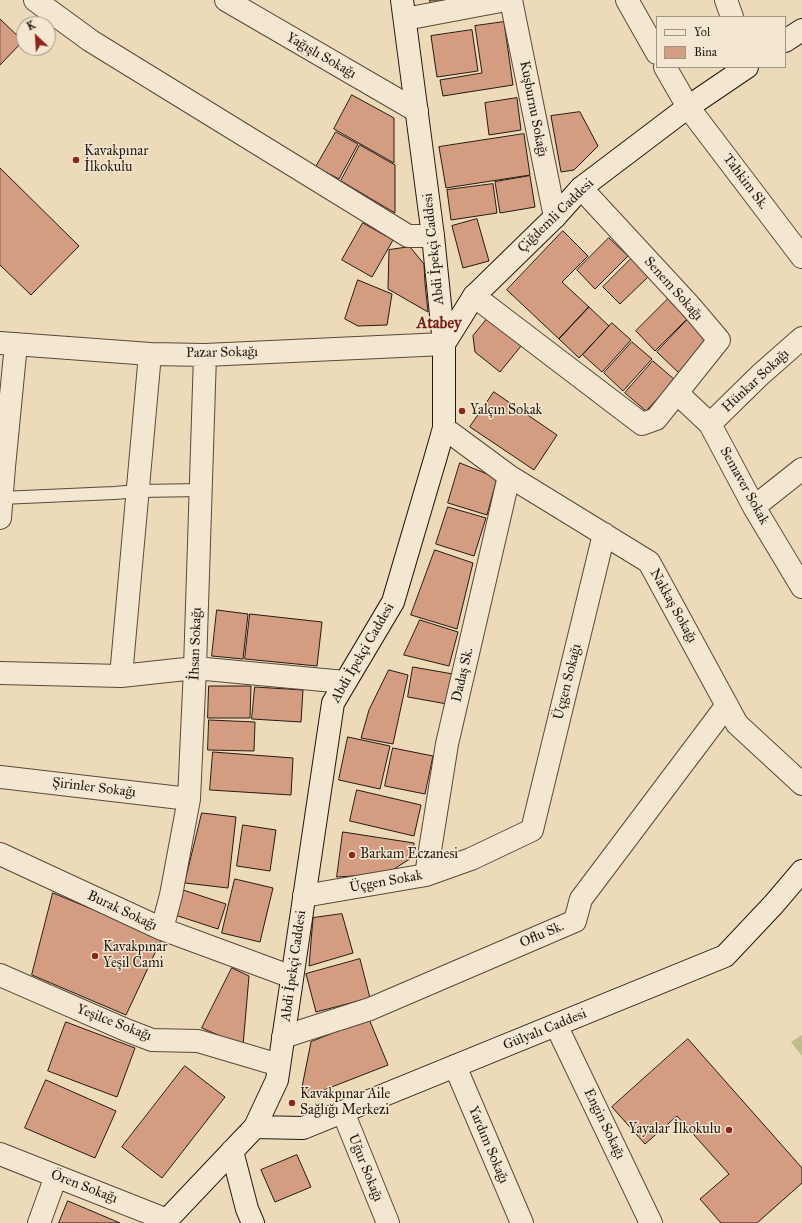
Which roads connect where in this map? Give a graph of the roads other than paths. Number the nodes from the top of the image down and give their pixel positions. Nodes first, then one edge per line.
1 (34, 0) edge
2 (226, 0) edge
3 (506, 0) edge
4 (511, 0) edge
5 (627, 0) edge
6 (726, 0) edge
7 (403, 10) edge
8 (732, 16) edge
9 (802, 30) edge
10 (786, 40) edge
11 (656, 51) edge
12 (666, 68) edge
13 (746, 68) edge
14 (688, 107) junction
15 (417, 112) junction
16 (581, 188) junction
17 (555, 217) junction
18 (433, 236) junction
19 (802, 257) edge
20 (474, 296) junction
21 (802, 338) edge
22 (8, 343) edge
23 (444, 344) junction
24 (150, 354) junction
25 (205, 355) junction
26 (677, 393) junction
27 (710, 424) junction
28 (444, 428) junction
29 (2, 467) edge
30 (802, 469) edge
31 (509, 476) junction
32 (201, 490) junction
33 (138, 491) junction
34 (754, 507) junction
35 (1, 508) edge
36 (604, 534) junction
37 (802, 587) edge
38 (195, 668) junction
39 (0, 673) edge
40 (122, 676) junction
41 (345, 682) junction
42 (727, 704) junction
43 (0, 777) edge
44 (802, 784) edge
45 (188, 799) junction
46 (532, 830) joint
47 (1, 860) edge
48 (802, 871) edge
49 (426, 875) junction
50 (304, 896) junction
51 (162, 929) junction
52 (0, 975) edge
53 (292, 977) junction
54 (556, 1025) junction
55 (283, 1038) junction
56 (279, 1065) junction
57 (454, 1066) junction
58 (343, 1112) junction
59 (255, 1127) junction
60 (232, 1151) junction
61 (0, 1154) edge
62 (56, 1176) junction
63 (248, 1218) edge
64 (166, 1221) edge
65 (39, 1223) edge
66 (388, 1223) edge
67 (522, 1223) edge
68 (651, 1223) edge

1 - 18 street
2 - 15 street, Yağışlı Sokağı
3 - 7 street
4 - 17 street, Kuşburnu Sokağı
5 - 11 street
6 - 8 street
7 - 15 street, Abdi İpekçi Caddesi
9 - 10 street
12 - 14 street, Tahkim Sk.
13 - 14 street, Çiğdemli Caddesi
14 - 16 street, Çiğdemli Caddesi
14 - 19 street, Tahkim Sk.
15 - 18 street, Abdi İpekçi Caddesi
16 - 17 street, Çiğdemli Caddesi
16 - 26 street, Senem Sokağı
17 - 20 street, Çiğdemli Caddesi
18 - 23 street, Abdi İpekçi Caddesi
20 - 23 street, Çiğdemli Caddesi
20 - 26 street
21 - 27 street, Hünkar Sokağı
22 - 24 street, Pazar Sokağı
22 - 29 street
23 - 25 street, Pazar Sokağı
23 - 28 street, Abdi İpekçi Caddesi
24 - 25 street, Pazar Sokağı
24 - 33 street
25 - 32 street, İhsan Sokağı
26 - 27 street, Semaver Sokak
27 - 34 street, Semaver Sokak
28 - 31 street, Nakkaş Sokağı
28 - 41 street, Abdi İpekçi Caddesi
29 - 35 street
30 - 34 street
31 - 36 street, Nakkaş Sokağı
31 - 49 street, Dadaş Sk.
32 - 33 lane
32 - 38 street, İhsan Sokağı
33 - 35 lane
33 - 40 street
34 - 37 street, Semaver Sokak
36 - 42 street, Nakkaş Sokağı
36 - 46 street, Üçgen Sokağı
38 - 40 street
38 - 41 street
38 - 45 street, İhsan Sokağı
39 - 40 street
41 - 50 street, Abdi İpekçi Caddesi
42 - 44 street, Nakkaş Sokağı
42 - 55 street, Oflu Sk.
43 - 45 street, Şirinler Sokağı
45 - 51 street, İhsan Sokağı
46 - 49 street, Üçgen Sokak
47 - 51 street, Burak Sokağı
48 - 54 street, Gülyalı Caddesi
49 - 50 street, Üçgen Sokak
50 - 53 street, Abdi İpekçi Caddesi
51 - 53 street, Burak Sokağı
52 - 56 street, Yeşilce Sokağı
53 - 55 street, Abdi İpekçi Caddesi
54 - 57 street, Gülyalı Caddesi
54 - 68 street, Engin Sokağı
55 - 56 street, Abdi İpekçi Caddesi
56 - 59 street, Abdi İpekçi Caddesi
57 - 58 street, Gülyalı Caddesi
57 - 67 street, Yardım Sokağı
58 - 59 street, Gülyalı Caddesi
58 - 66 street, Uğur Sokağı
59 - 60 street, Abdi İpekçi Caddesi
60 - 63 street
60 - 64 street, Abdi İpekçi Caddesi
61 - 62 street, Ören Sokağı
62 - 64 street, Ören Sokağı
62 - 65 street

